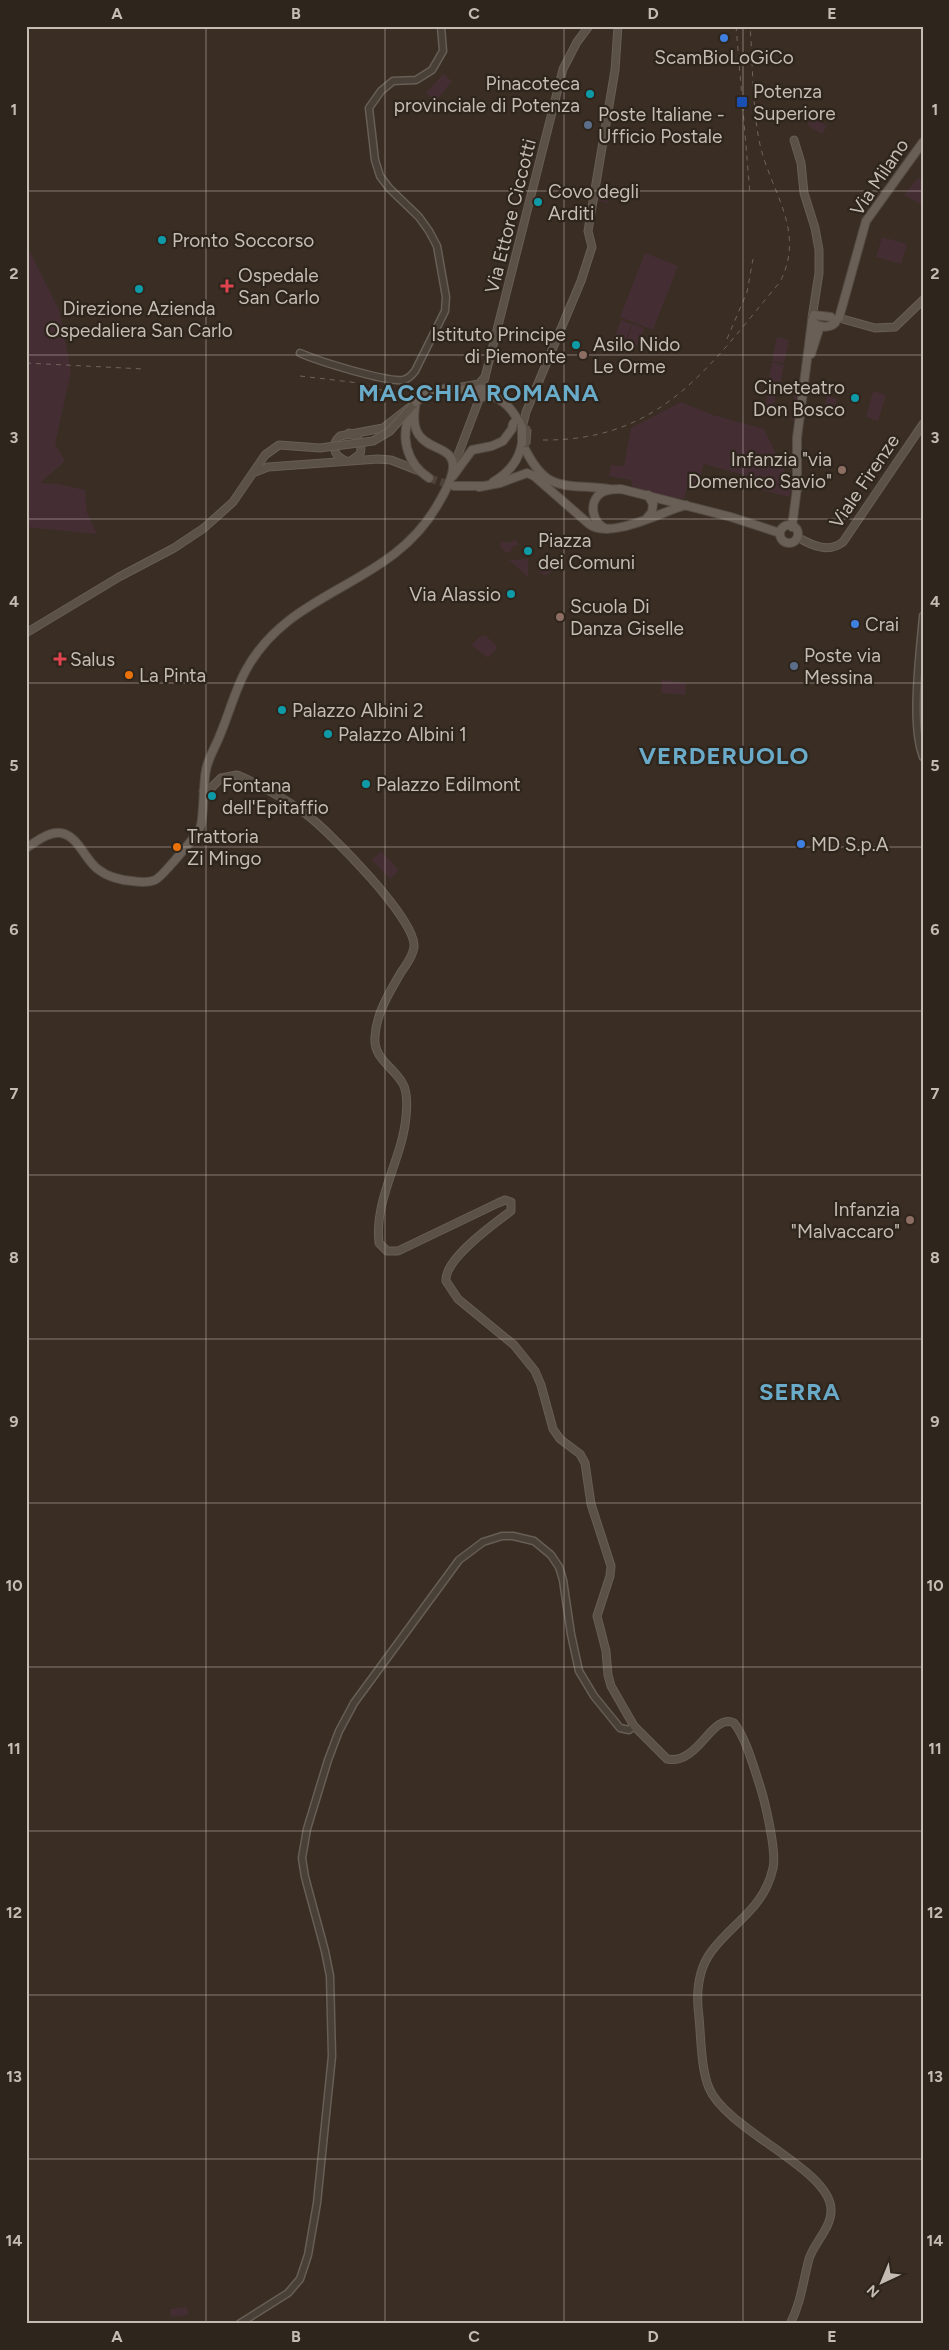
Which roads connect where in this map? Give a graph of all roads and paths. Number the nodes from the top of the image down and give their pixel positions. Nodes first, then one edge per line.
1 (441, 26) edge
2 (589, 26) edge
3 (618, 26) edge
4 (794, 140) dead end
5 (923, 142) edge
6 (923, 300) edge
7 (812, 319) junction
8 (836, 319) junction
9 (820, 326) junction
10 (300, 353) dead end
11 (489, 370) junction
12 (804, 377) junction
13 (454, 388) junction
14 (481, 393) junction
15 (416, 402) junction
16 (514, 413) junction
17 (923, 424) edge
18 (524, 428) junction
19 (349, 433) junction
20 (524, 444) junction
21 (346, 460) junction
22 (453, 468) junction
23 (255, 472) junction
24 (426, 476) joint
25 (450, 486) junction
26 (479, 487) junction
27 (611, 489) junction
28 (648, 495) junction
29 (686, 505) junction
30 (647, 518) junction
31 (792, 527) junction
32 (609, 529) junction
33 (780, 533) junction
34 (799, 538) junction
35 (923, 616) edge
36 (26, 633) edge
37 (923, 757) edge
38 (203, 791) junction
39 (26, 848) edge
40 (634, 1726) junction
41 (239, 2324) edge
42 (790, 2324) edge

1 - 10 street
2 - 11 main road, Via Ettore Ciccotti
3 - 18 main road
4 - 7 main road
5 - 8 main road, Via Milano
6 - 8 main road
7 - 8 main road
7 - 9 main road
7 - 12 main road
8 - 9 main road
9 - 12 main road
11 - 13 main road
11 - 14 main road, Via Ettore Ciccotti
12 - 31 main road
13 - 14 main road
13 - 15 main road, bridge
14 - 16 main road
14 - 22 main road, Via Ettore Ciccotti
15 - 19 main road, bridge
15 - 22 main road
15 - 23 main road, bridge
15 - 24 main road
16 - 18 main road
16 - 25 main road, bridge
17 - 34 main road, Viale Firenze
18 - 20 main road, bridge
19 - 21 main road
19 - 21 main road
20 - 26 main road
20 - 27 main road
21 - 23 main road
21 - 24 main road
22 - 25 main road, Via Ettore Ciccotti
23 - 36 main road
25 - 26 main road
25 - 38 main road
26 - 32 main road
27 - 28 main road
27 - 32 main road
28 - 29 main road
28 - 30 main road
29 - 30 main road
29 - 33 main road
30 - 32 main road
31 - 33 main road
31 - 34 main road
33 - 34 main road
35 - 37 street
38 - 39 main road
38 - 40 main road
40 - 41 street
40 - 42 main road

